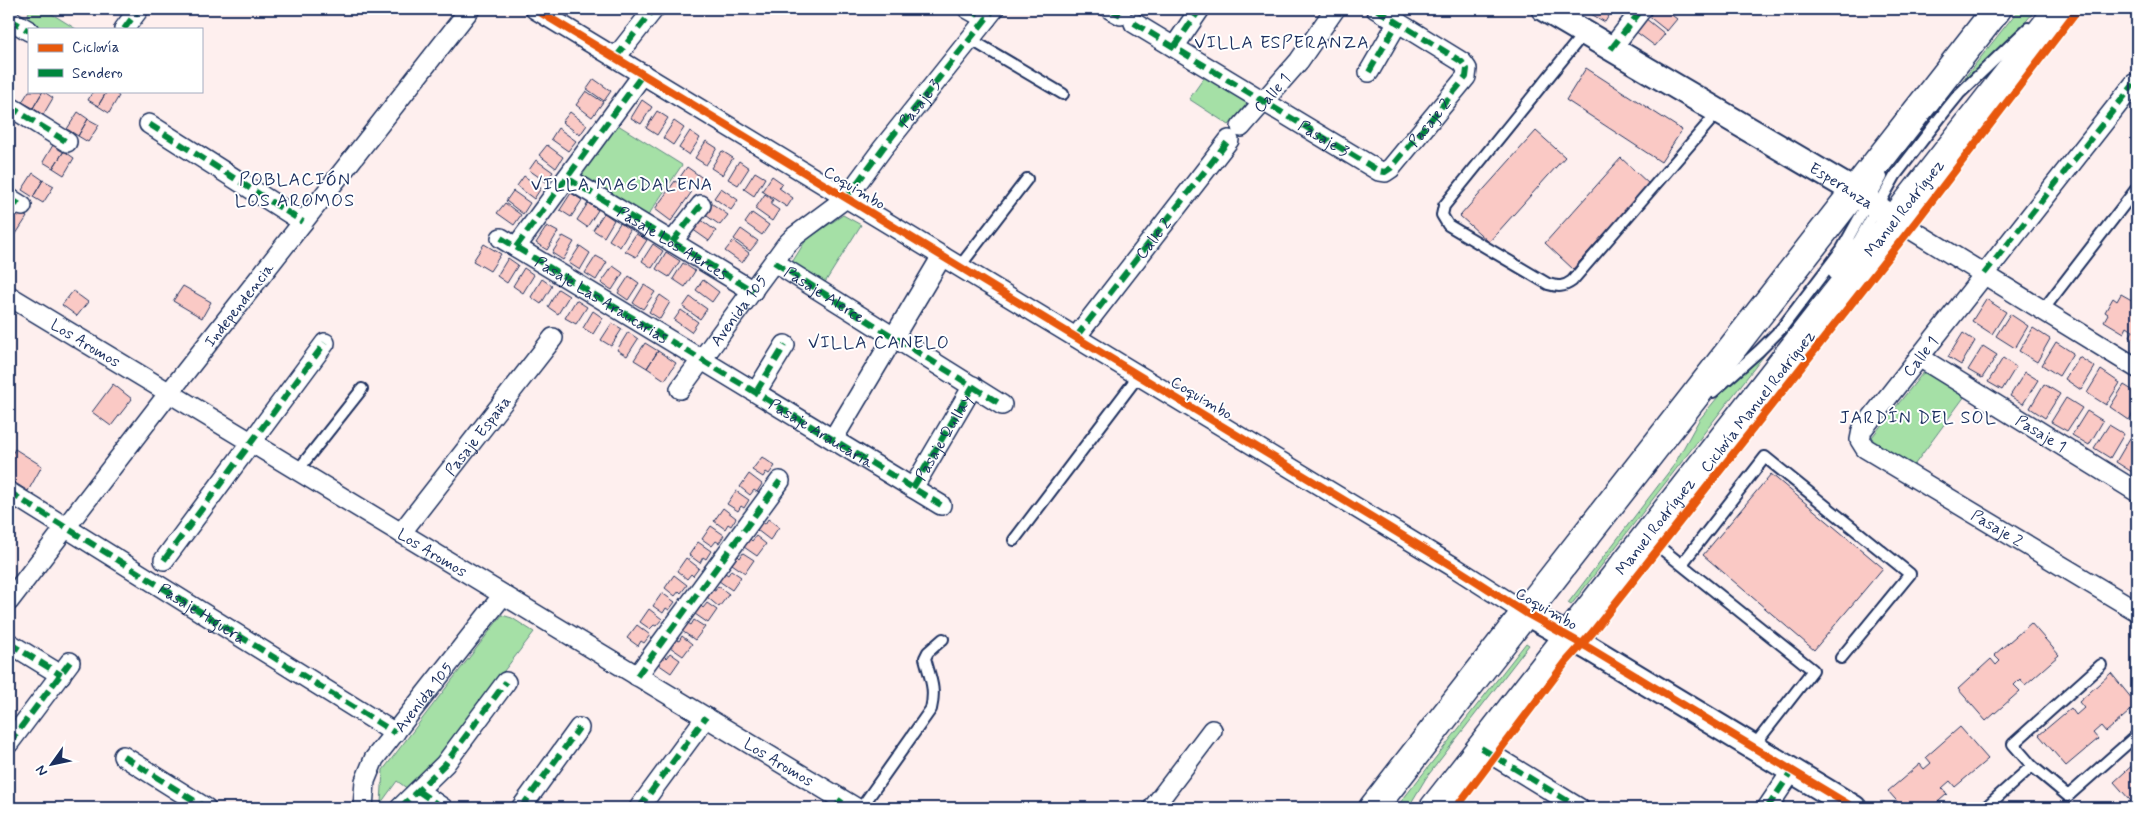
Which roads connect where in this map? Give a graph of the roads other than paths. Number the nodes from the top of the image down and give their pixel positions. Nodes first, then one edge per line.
1 (139, 9) edge
2 (470, 9) edge
3 (535, 9) edge
4 (654, 9) edge
5 (968, 9) edge
6 (1200, 9) edge
7 (1335, 9) edge
8 (1376, 9) edge
9 (1544, 9) edge
10 (1642, 9) edge
11 (1997, 9) edge
12 (2058, 9) edge
13 (990, 14) edge
14 (1122, 16) edge
15 (9, 18) edge
16 (2032, 21) dead end
17 (1398, 22) junction
18 (125, 28) edge
19 (28, 30) edge
20 (1584, 33) junction
21 (970, 39) junction
22 (1174, 47) junction
23 (1611, 49) junction
24 (616, 57) junction
25 (1368, 72) dead end
26 (643, 74) junction
27 (2134, 84) dead end
28 (1952, 87) dead end
29 (1063, 94) dead end
30 (1264, 102) junction
31 (9, 106) edge
32 (1718, 112) junction
33 (149, 124) dead end
34 (1235, 133) joint
35 (67, 142) dead end
36 (1385, 172) joint
37 (567, 178) junction
38 (1027, 179) dead end
39 (2137, 188) edge
40 (846, 198) junction
41 (701, 205) dead end
42 (1873, 205) junction
43 (303, 222) junction
44 (672, 242) junction
45 (942, 256) junction
46 (774, 262) junction
47 (960, 266) junction
48 (1984, 274) junction
49 (753, 291) junction
50 (9, 296) edge
51 (2043, 310) junction
52 (894, 337) junction
53 (1076, 337) junction
54 (553, 338) dead end
55 (325, 343) dead end
56 (785, 345) dead end
57 (1780, 345) dead end
58 (1919, 357) junction
59 (702, 359) junction
60 (2137, 368) edge
61 (1139, 375) junction
62 (973, 386) junction
63 (362, 389) dead end
64 (680, 389) dead end
65 (756, 392) junction
66 (169, 393) junction
67 (1002, 405) dead end
68 (833, 439) junction
69 (1860, 440) joint
70 (252, 443) junction
71 (298, 470) junction
72 (780, 481) dead end
73 (913, 488) junction
74 (9, 492) edge
75 (2137, 492) edge
76 (941, 505) dead end
77 (66, 526) junction
78 (401, 533) junction
79 (1646, 536) junction
80 (1014, 540) dead end
81 (164, 560) dead end
82 (1682, 564) junction
83 (503, 595) junction
84 (9, 601) edge
85 (1576, 608) dead end
86 (2137, 612) edge
87 (1526, 614) junction
88 (1568, 636) junction
89 (942, 639) dead end
90 (1518, 640) dead end
91 (9, 643) edge
92 (1841, 658) dead end
93 (2101, 665) dead end
94 (637, 676) junction
95 (506, 682) dead end
96 (706, 717) junction
97 (579, 728) dead end
98 (1212, 730) dead end
99 (395, 733) junction
100 (2137, 735) edge
101 (9, 743) edge
102 (1753, 747) junction
103 (1481, 748) junction
104 (123, 756) dead end
105 (2032, 766) junction
106 (1792, 771) junction
107 (418, 791) junction
108 (844, 805) edge
109 (206, 808) edge
110 (363, 808) edge
111 (400, 808) edge
112 (443, 808) edge
113 (521, 808) edge
114 (639, 808) edge
115 (860, 808) edge
116 (1153, 808) edge
117 (1373, 808) edge
118 (1434, 808) edge
119 (1579, 808) edge
120 (1767, 808) edge
121 (1854, 808) edge
122 (1985, 808) edge

1 - 18 street
2 - 43 street, Independencia
3 - 24 street, Coquimbo
4 - 24 street
5 - 13 street
6 - 22 street
7 - 30 street, Calle 1
8 - 17 street
9 - 20 street, Esperanza
10 - 23 street
11 - 42 main road, Manuel Rodríguez
12 - 42 main road, Manuel Rodríguez
13 - 21 street, Pasaje 3
14 - 22 street, Pasaje 3
15 - 19 street
16 - 42 lane
17 - 25 street
17 - 36 street, Pasaje 2
20 - 23 street, Esperanza
20 - 32 lane
21 - 29 lane
21 - 40 street, Pasaje 3
22 - 30 street, Pasaje 3
23 - 32 street, Esperanza
24 - 26 street, Coquimbo
26 - 37 street
26 - 40 street, Coquimbo
27 - 48 street, Calle 1
28 - 42 lane
30 - 34 street, Calle 1
30 - 36 street, Pasaje 3
31 - 35 street
32 - 42 street, Esperanza
33 - 43 street
34 - 53 street, Calle 2
37 - 44 street, Pasaje Los Alerces
37 - 59 street, Pasaje Las Araucarias
38 - 47 lane
39 - 51 lane
40 - 45 street, Coquimbo
40 - 46 street, Avenida 105
41 - 44 street
42 - 48 street, Esperanza
42 - 57 lane
42 - 79 main road, Manuel Rodríguez
42 - 87 main road, Manuel Rodríguez
43 - 66 street, Independencia
44 - 49 street, Pasaje Los Alerces
45 - 47 street, Coquimbo
45 - 52 street
46 - 49 street, Avenida 105
46 - 52 street, Pasaje Alerce
47 - 53 street, Coquimbo
48 - 51 street, Esperanza
48 - 58 street, Calle 1
49 - 59 street, Avenida 105
50 - 66 street, Los Aromos
51 - 60 street, Esperanza
52 - 62 street, Pasaje Alerce
52 - 68 street
53 - 61 street, Coquimbo
54 - 78 street, Pasaje España
55 - 70 street
56 - 65 street
58 - 69 street, Calle 1
58 - 75 street, Pasaje 1
59 - 64 street, Avenida 105
59 - 65 street, Pasaje Araucaria
61 - 80 lane
61 - 87 street, Coquimbo
62 - 67 street, Pasaje Alerce
62 - 73 street, Pasaje Quillay
63 - 71 lane
65 - 68 street, Pasaje Araucaria
66 - 70 street, Los Aromos
66 - 77 street, Independencia
68 - 73 street, Pasaje Araucaria
69 - 86 street, Pasaje 2
70 - 71 street, Los Aromos
70 - 81 street
71 - 78 street, Los Aromos
72 - 94 street
73 - 76 street, Pasaje Araucaria
74 - 77 street, Pasaje Higuera
77 - 84 street, Independencia
77 - 99 street, Pasaje Higuera
78 - 83 street, Los Aromos
79 - 82 lane
79 - 88 main road, Manuel Rodríguez
82 - 92 lane
82 - 102 lane
83 - 94 street, Los Aromos
83 - 99 street, Avenida 105
85 - 88 lane
87 - 88 street, Coquimbo
87 - 90 lane
87 - 117 main road, Manuel Rodríguez
88 - 102 street, Coquimbo
88 - 103 main road, Manuel Rodríguez
89 - 115 lane
91 - 101 street
93 - 105 lane
94 - 96 street, Los Aromos
95 - 107 street
96 - 108 street, Los Aromos
96 - 114 street
97 - 113 street
98 - 116 street
99 - 110 street, Avenida 105
100 - 105 lane
102 - 106 street, Coquimbo
103 - 118 main road, Manuel Rodríguez
103 - 119 street
104 - 109 street
105 - 122 lane
106 - 120 street
106 - 121 street, Coquimbo
107 - 111 street
107 - 112 street

